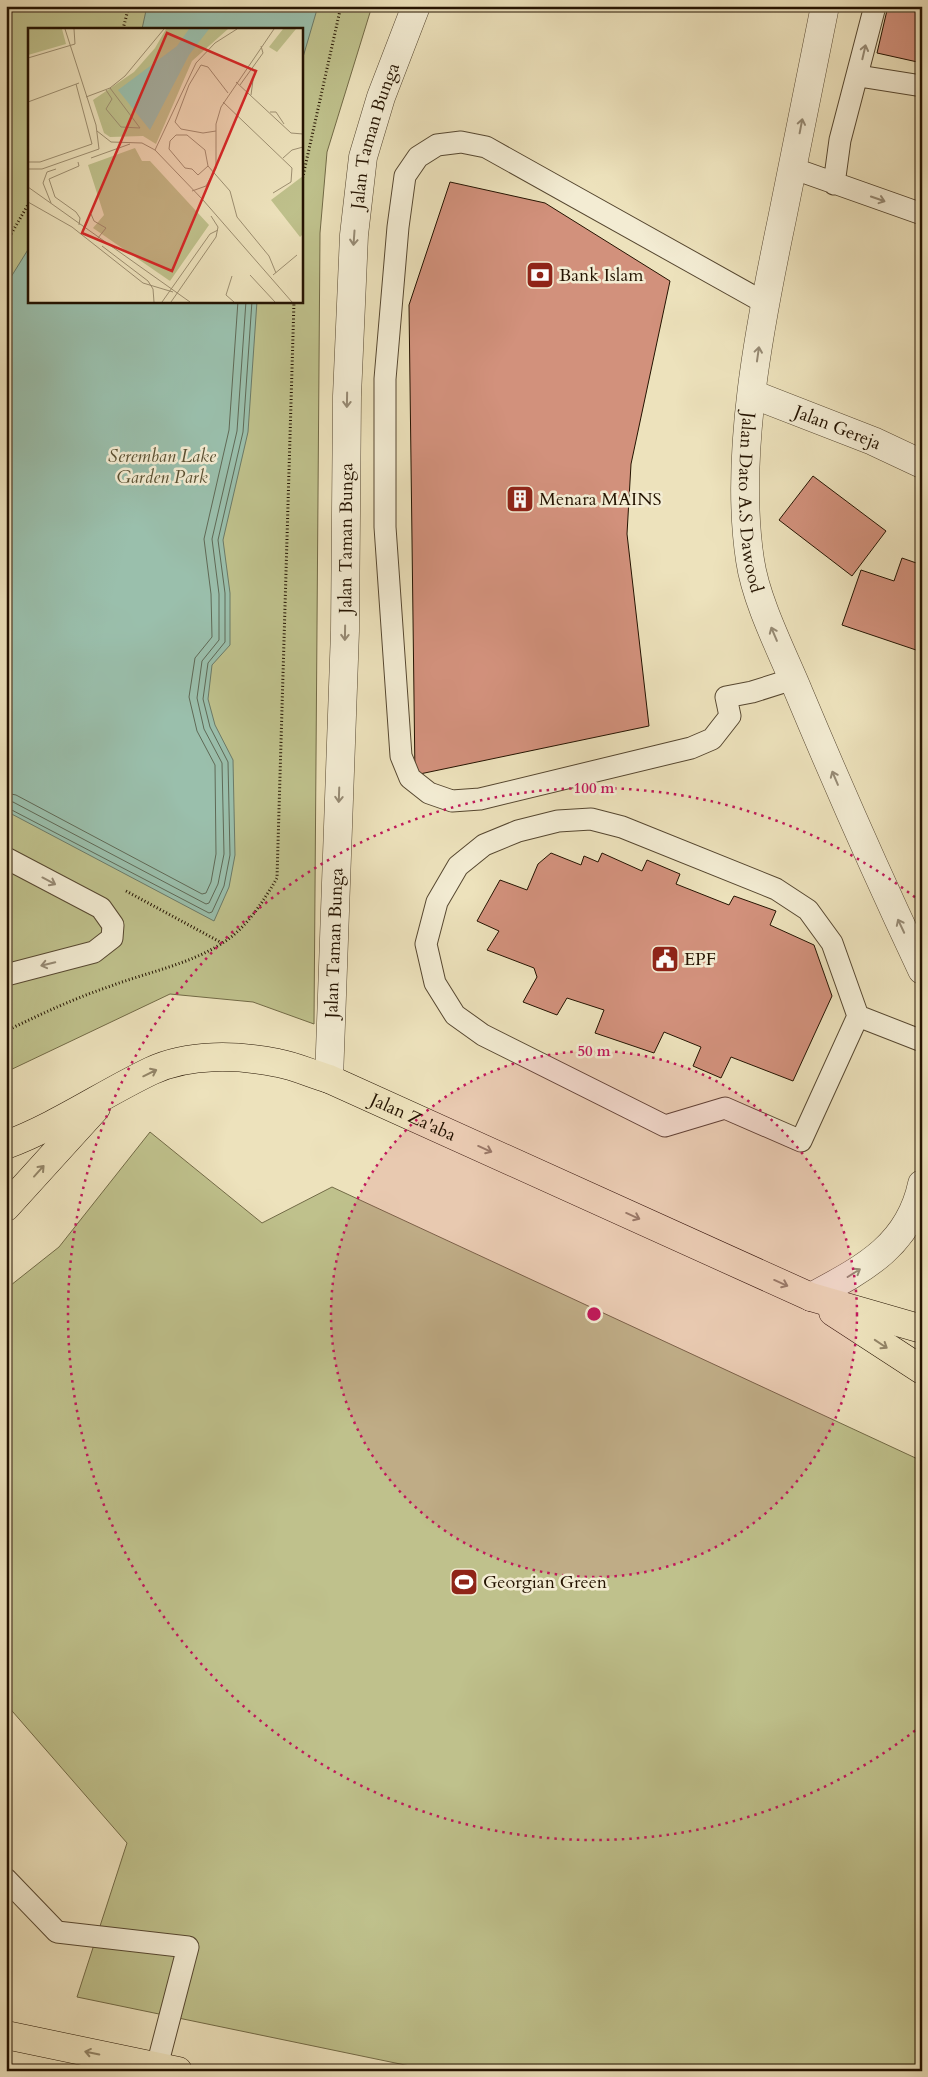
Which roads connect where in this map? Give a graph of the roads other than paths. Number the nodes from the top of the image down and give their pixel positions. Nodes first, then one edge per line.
1 (416, 6) edge
2 (825, 6) edge
3 (875, 6) edge
4 (859, 76) junction
5 (922, 86) edge
6 (792, 168) junction
7 (834, 184) junction
8 (922, 214) edge
9 (765, 303) junction
10 (752, 394) junction
11 (922, 464) edge
12 (793, 679) junction
13 (8, 860) edge
14 (922, 970) edge
15 (6, 975) edge
16 (858, 1016) junction
17 (922, 1041) edge
18 (329, 1079) junction
19 (107, 1096) junction
20 (6, 1145) edge
21 (922, 1184) edge
22 (6, 1207) edge
23 (811, 1297) junction
24 (922, 1329) edge
25 (922, 1370) edge
26 (6, 1879) edge
27 (6, 2035) edge
28 (6, 2041) edge
29 (168, 2069) edge
30 (81, 2071) edge

1 -> 18 street, Jalan Taman Bunga
6 -> 2 street, Jalan Dato A.S Dawood
4 -> 3 lane
4 - 5 lane
4 - 7 lane
6 - 7 lane
6 - 9 street, Jalan Dato A.S Dawood
7 -> 8 lane
10 -> 9 street, Jalan Dato A.S Dawood
9 - 12 lane
10 - 11 street, Jalan Gereja
12 -> 10 street, Jalan Dato A.S Dawood
14 -> 12 street, Jalan Dato A.S Dawood
13 -> 15 lane
16 - 16 lane
16 - 17 lane
19 -> 18 highway, Jalan Za'aba
18 -> 23 highway, Jalan Za'aba
19 - 20 highway, Jalan Za'aba
22 -> 19 highway
23 -> 21 street
23 - 24 highway, Jalan Za'aba
23 -> 25 highway, Jalan Za'aba
26 - 29 lane
29 -> 27 highway
28 - 30 highway

